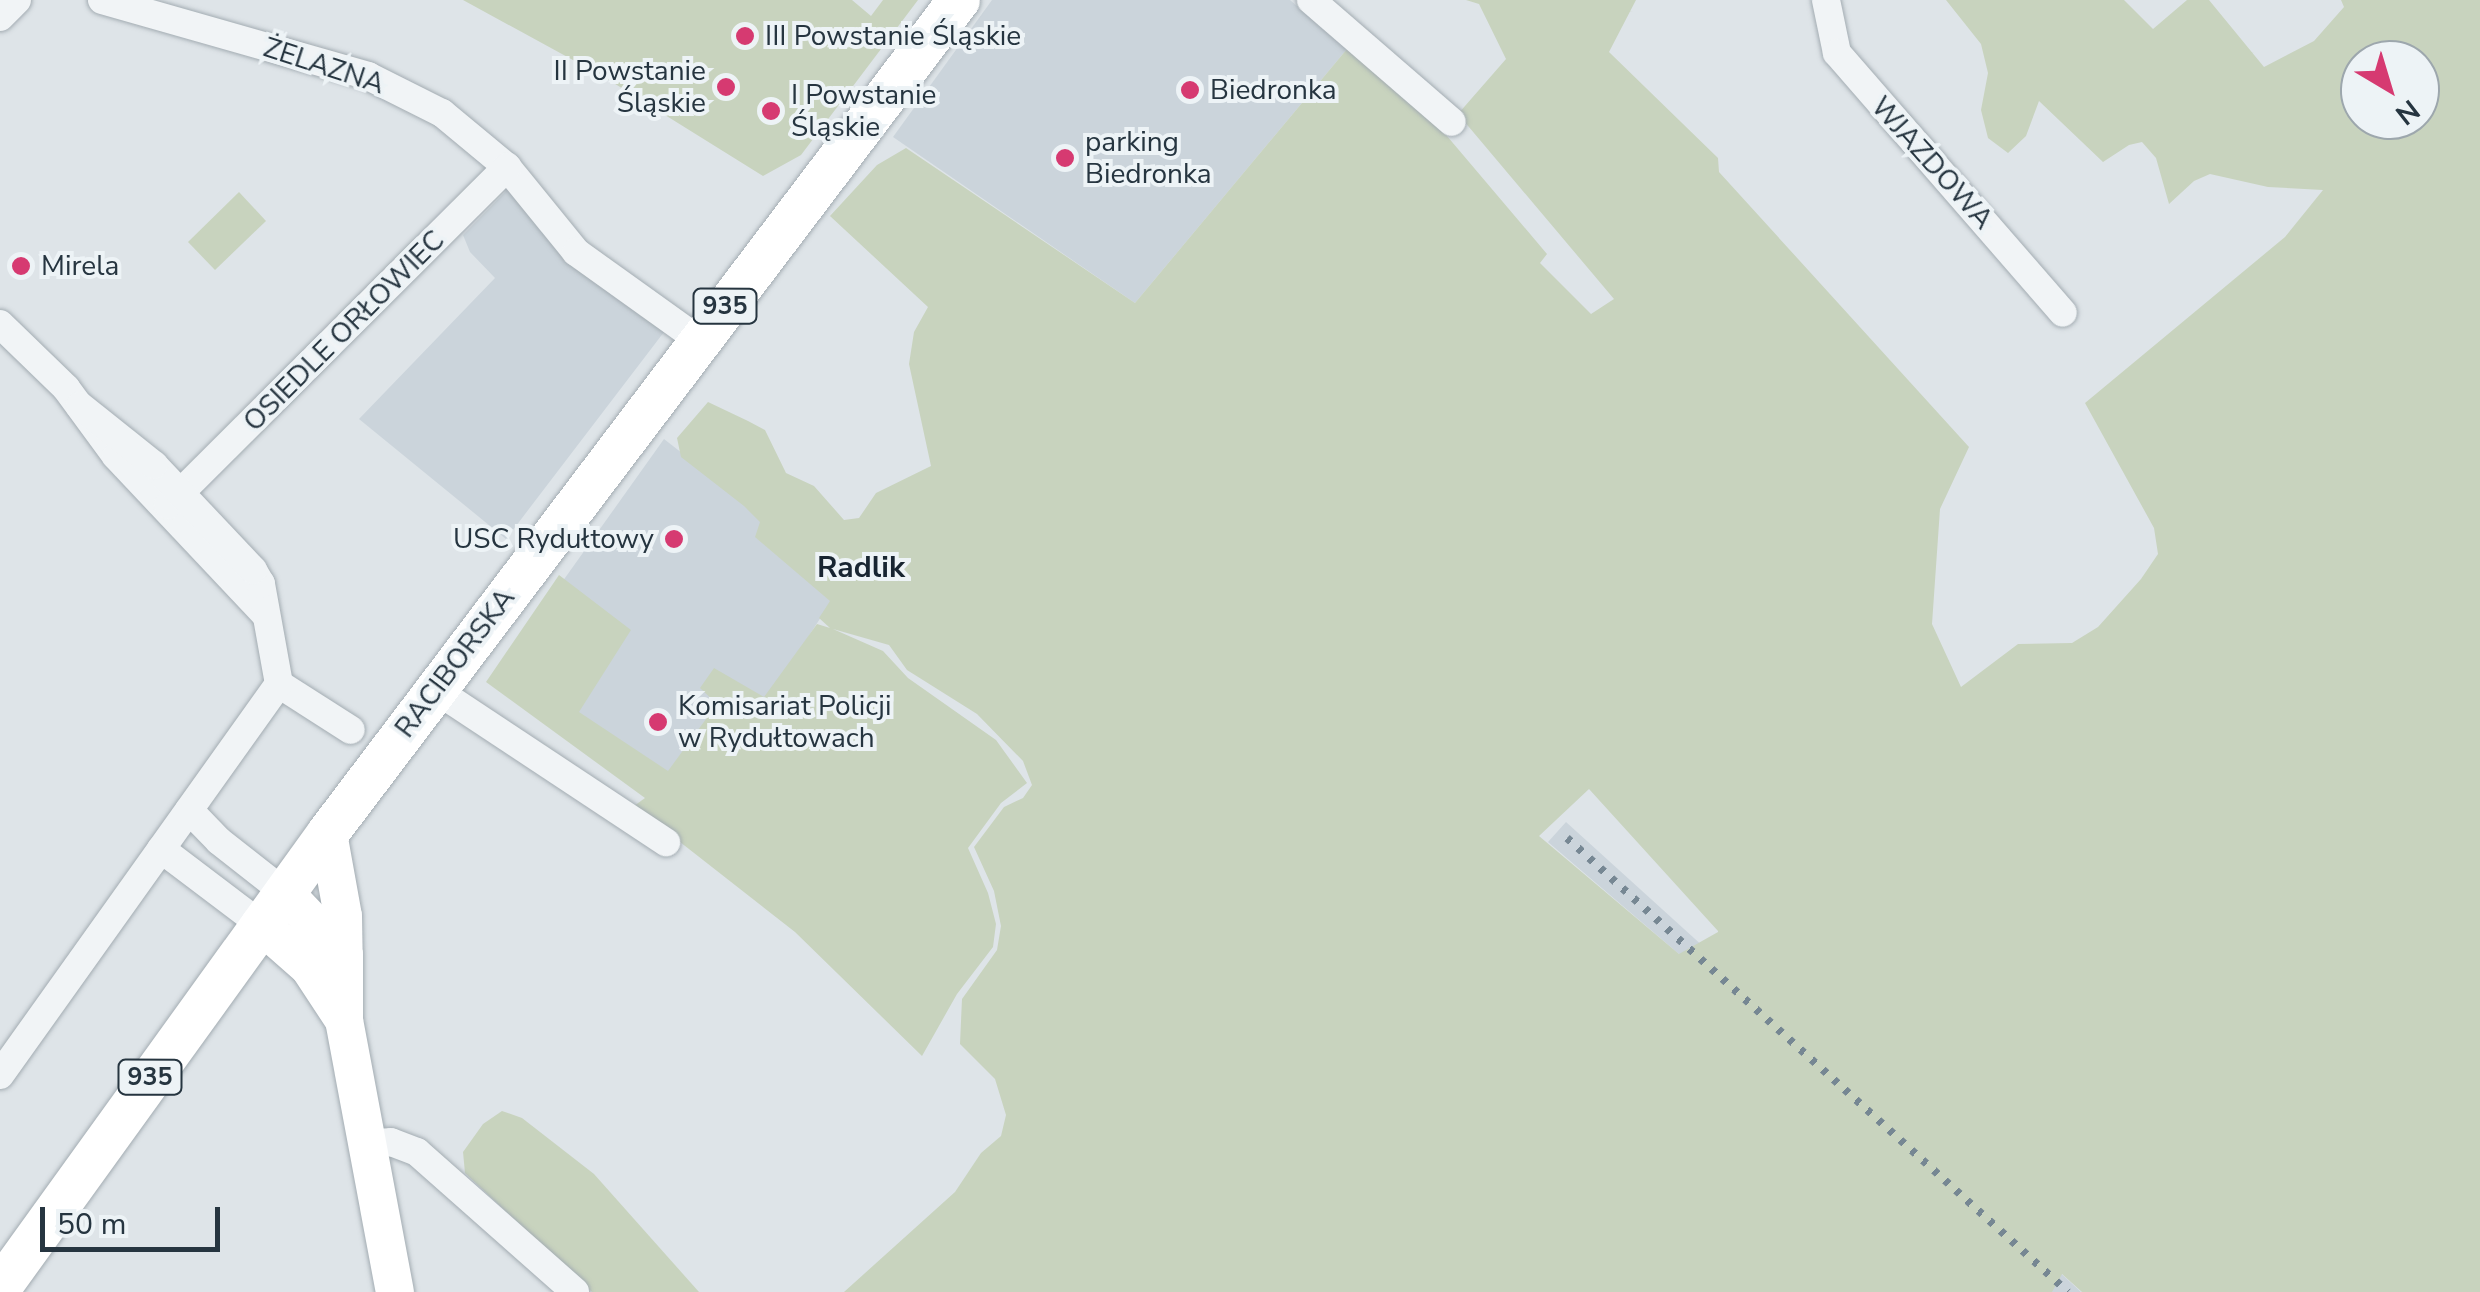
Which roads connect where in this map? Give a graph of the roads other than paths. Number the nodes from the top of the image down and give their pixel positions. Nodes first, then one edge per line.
1 (17, 0) edge
2 (102, 0) edge
3 (959, 0) edge
4 (1310, 0) edge
5 (1826, 0) edge
6 (0, 17) edge
7 (1452, 122) dead end
8 (507, 167) junction
9 (2064, 313) dead end
10 (0, 324) edge
11 (699, 340) junction
12 (174, 500) junction
13 (278, 684) junction
14 (436, 690) junction
15 (351, 730) dead end
16 (189, 810) junction
17 (328, 833) junction
18 (666, 842) dead end
19 (161, 849) junction
20 (272, 908) junction
21 (344, 954) junction
22 (344, 1020) junction
23 (0, 1074) edge
24 (368, 1142) junction
25 (0, 1288) edge
26 (395, 1292) edge
27 (575, 1292) edge

1 - 6 street
2 - 8 street, ŻELAZNA
3 - 11 main road, RACIBORSKA / 935
4 - 7 street
5 - 9 street, WJAZDOWA
8 - 11 street, ŻELAZNA
8 - 12 street, OSIEDLE ORŁOWIEC
10 - 12 street
11 - 14 main road, RACIBORSKA / 935
12 - 13 street
13 - 15 street
13 - 16 street
14 - 17 main road, RACIBORSKA / 935
14 - 18 street
16 - 19 street
16 - 20 street
17 - 20 main road, RACIBORSKA / 935
17 - 21 street
19 - 20 street
19 - 23 street
20 - 21 street
20 - 22 street
20 - 25 main road, RACIBORSKA / 935
21 - 22 street
22 - 24 street
24 - 26 street
24 - 27 street

